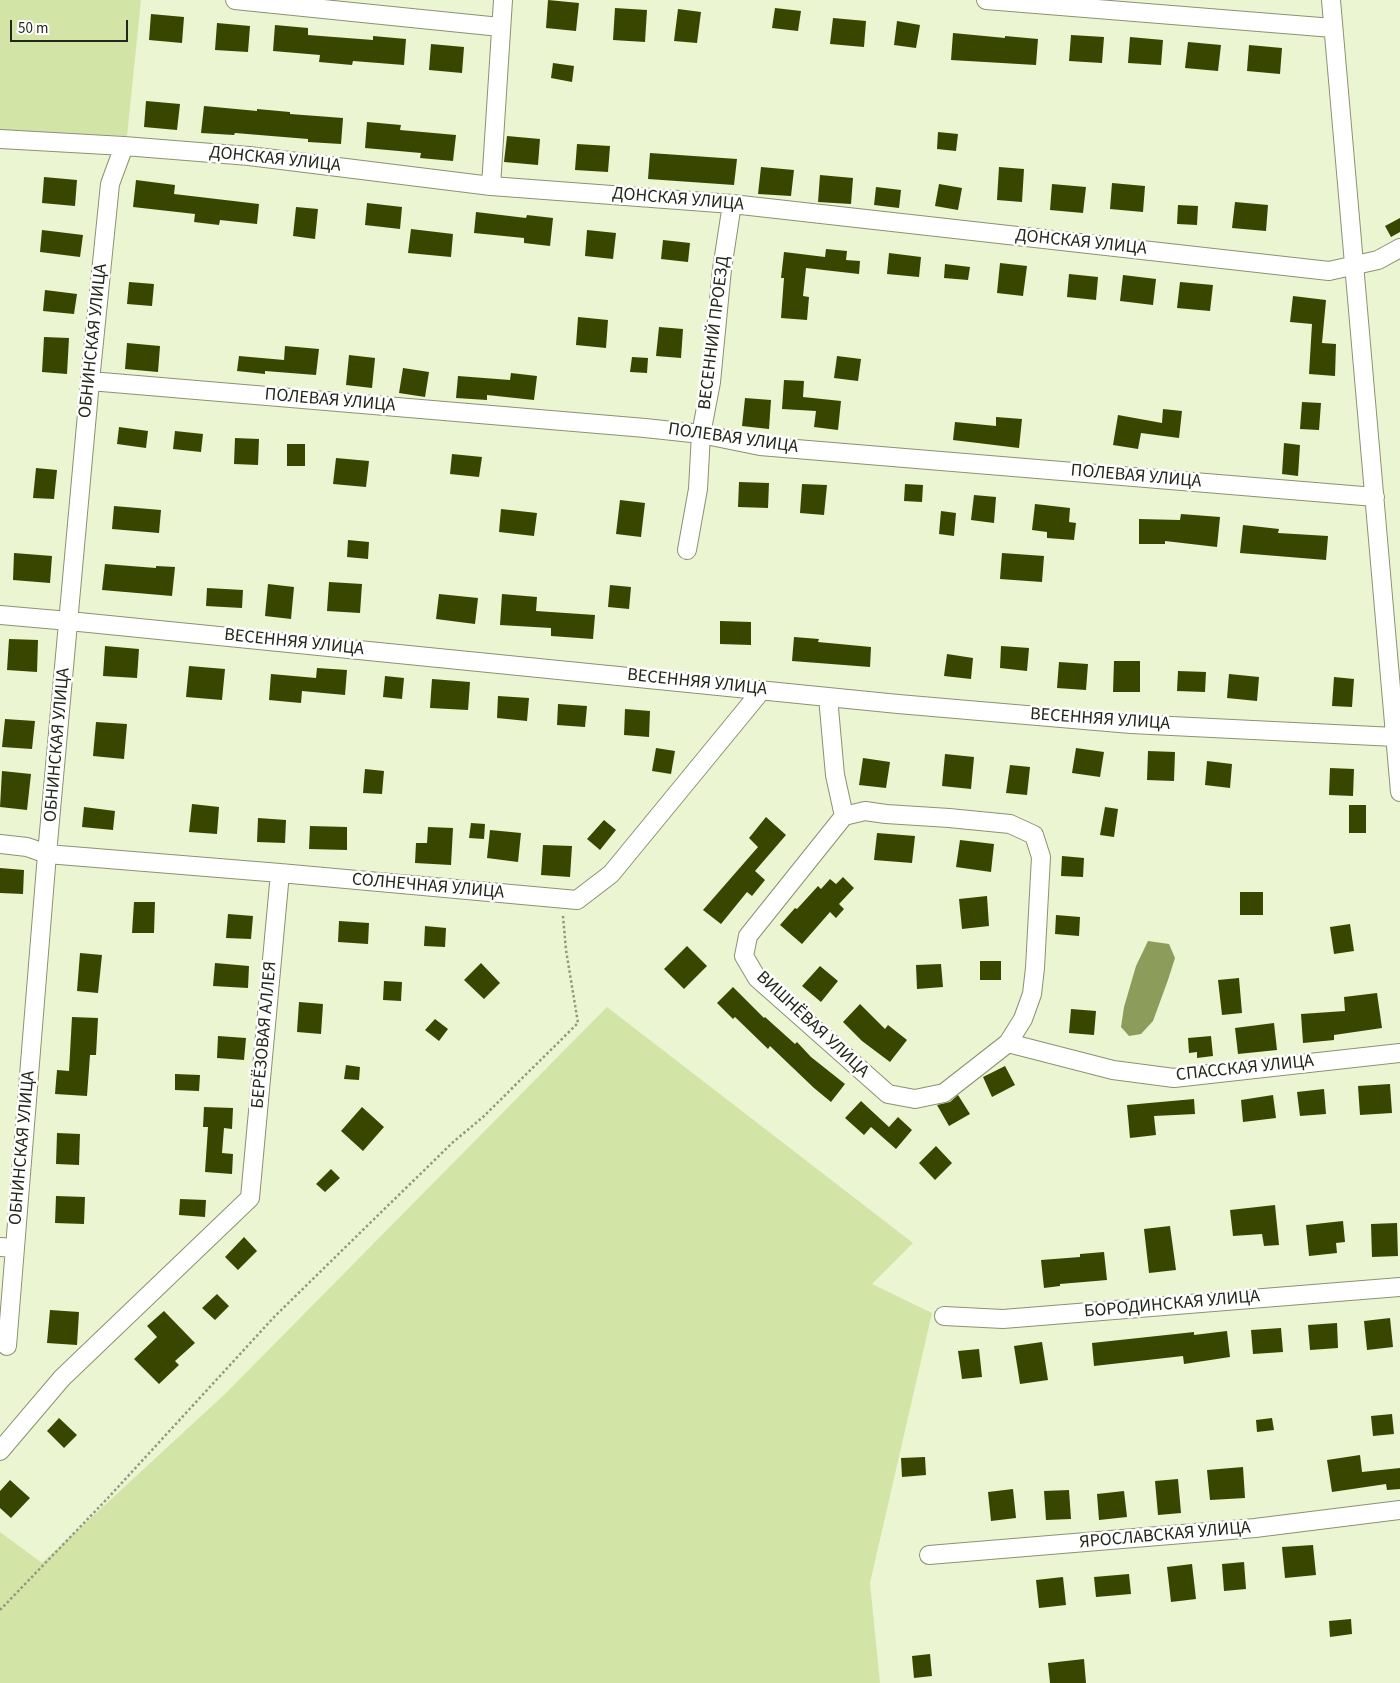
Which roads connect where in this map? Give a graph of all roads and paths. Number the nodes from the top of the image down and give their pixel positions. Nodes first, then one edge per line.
1 (234, 0) edge
2 (503, 0) edge
3 (986, 0) edge
4 (1331, 0) edge
5 (500, 26) junction
6 (1333, 28) junction
7 (0, 139) edge
8 (124, 146) junction
9 (491, 186) junction
10 (732, 204) junction
11 (1400, 248) edge
12 (1354, 266) junction
13 (90, 380) junction
14 (701, 434) junction
15 (1375, 497) junction
16 (687, 550) dead end
17 (0, 616) edge
18 (70, 621) junction
19 (762, 690) junction
20 (828, 696) junction
21 (1395, 737) junction
22 (1400, 792) edge
23 (844, 816) junction
24 (0, 844) edge
25 (48, 854) junction
26 (280, 873) junction
27 (561, 899) junction
28 (1008, 1043) junction
29 (1400, 1053) edge
30 (8, 1247) edge
31 (1400, 1287) edge
32 (944, 1316) dead end
33 (7, 1346) dead end
34 (0, 1450) edge
35 (1400, 1510) edge
36 (929, 1555) dead end
37 (0, 1610) edge

1 - 5 street
2 - 5 street
3 - 6 street
4 - 6 street
5 - 9 street
6 - 12 street
7 - 8 street, ДОНСКАЯ УЛИЦА
8 - 9 street, ДОНСКАЯ УЛИЦА
8 - 13 street, ОБНИНСКАЯ УЛИЦА
9 - 10 street, ДОНСКАЯ УЛИЦА
10 - 12 street, ДОНСКАЯ УЛИЦА
10 - 14 street, ВЕСЕННИЙ ПРОЕЗД
11 - 12 street, ДОНСКАЯ УЛИЦА
12 - 15 street
13 - 14 street, ПОЛЕВАЯ УЛИЦА
13 - 18 street, ОБНИНСКАЯ УЛИЦА
14 - 15 street, ПОЛЕВАЯ УЛИЦА
14 - 16 street, ВЕСЕННИЙ ПРОЕЗД
15 - 21 street
17 - 18 street, ВЕСЕННЯЯ УЛИЦА
18 - 19 street, ВЕСЕННЯЯ УЛИЦА
18 - 25 street, ОБНИНСКАЯ УЛИЦА
19 - 20 street, ВЕСЕННЯЯ УЛИЦА
19 - 27 street, СОЛНЕЧНАЯ УЛИЦА
20 - 21 street, ВЕСЕННЯЯ УЛИЦА
20 - 23 street
21 - 22 street
23 - 28 street, ВИШНЁВАЯ УЛИЦА
23 - 28 street, ВИШНЁВАЯ УЛИЦА
24 - 25 street, СОЛНЕЧНАЯ УЛИЦА
25 - 26 street, СОЛНЕЧНАЯ УЛИЦА
25 - 30 street, ОБНИНСКАЯ УЛИЦА
26 - 27 street, СОЛНЕЧНАЯ УЛИЦА
26 - 34 street, БЕРЁЗОВАЯ АЛЛЕЯ
27 - 37 path
28 - 29 street, СПАССКАЯ УЛИЦА
30 - 33 street, ОБНИНСКАЯ УЛИЦА
31 - 32 street, БОРОДИНСКАЯ УЛИЦА
35 - 36 street, ЯРОСЛАВСКАЯ УЛИЦА

